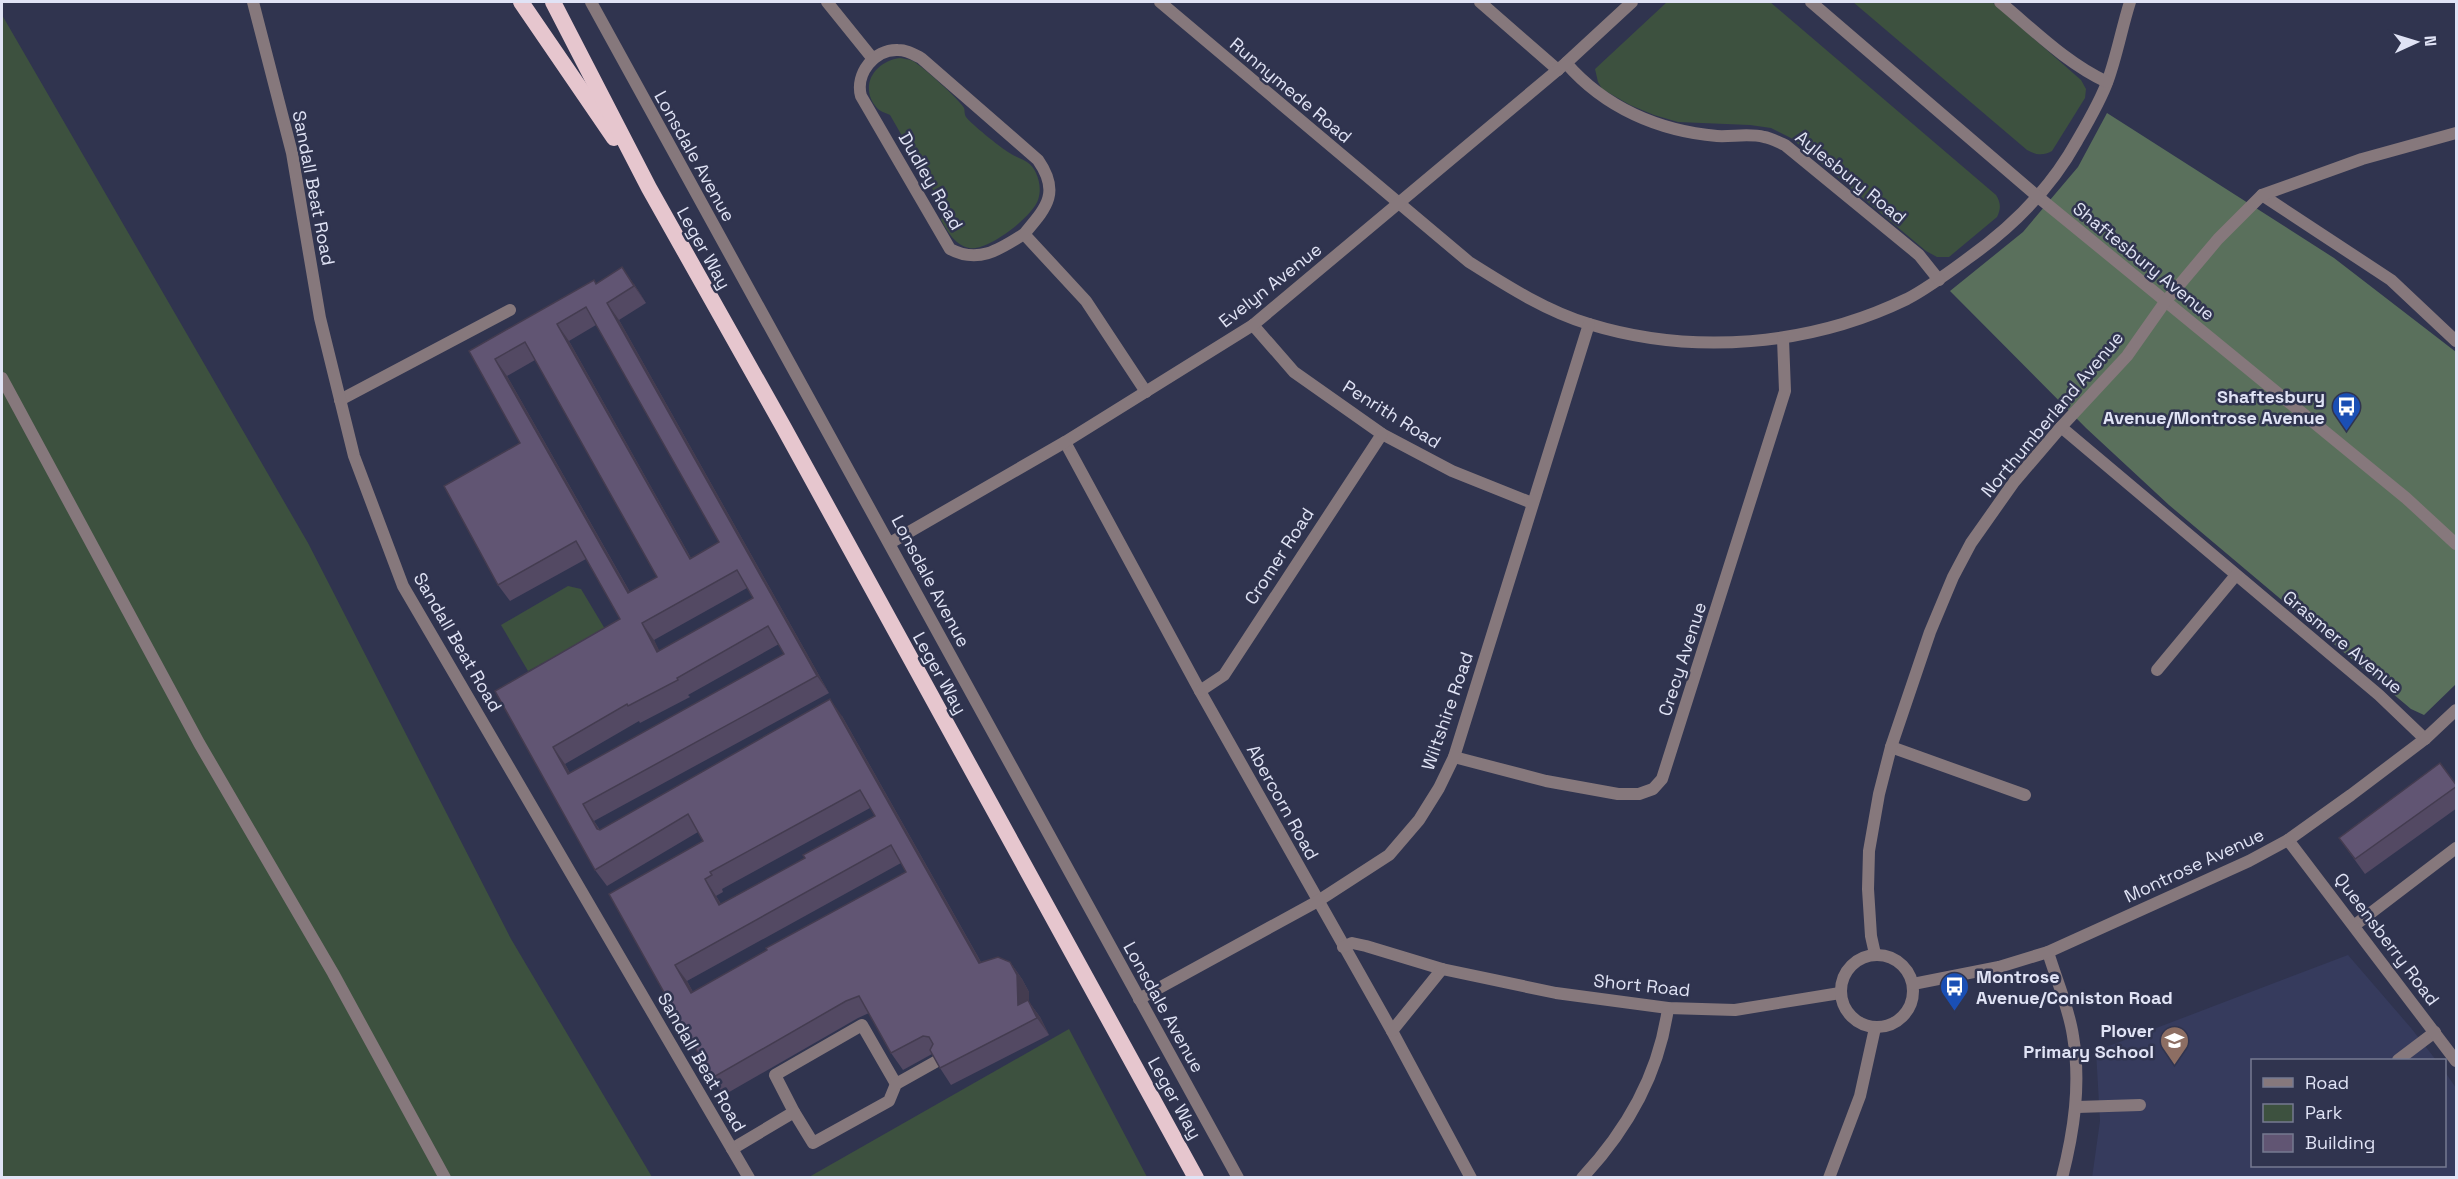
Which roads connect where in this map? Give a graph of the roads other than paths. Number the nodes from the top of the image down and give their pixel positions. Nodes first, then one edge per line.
1 (253, 2) edge
2 (522, 2) edge
3 (553, 2) edge
4 (591, 2) edge
5 (827, 2) edge
6 (1160, 2) edge
7 (1480, 2) edge
8 (1632, 2) edge
9 (1811, 2) edge
10 (2000, 2) edge
11 (2130, 2) edge
12 (873, 59) junction
13 (1562, 67) junction
14 (2107, 81) junction
15 (2457, 133) edge
16 (648, 188) junction
17 (2262, 195) junction
18 (2037, 196) junction
19 (1399, 204) junction
20 (1024, 234) junction
21 (1939, 280) junction
22 (2165, 302) junction
23 (510, 310) dead end
24 (1589, 324) junction
25 (1253, 325) junction
26 (1783, 339) junction
27 (2457, 341) edge
28 (2, 378) edge
29 (1146, 392) junction
30 (340, 400) junction
31 (2061, 426) junction
32 (1382, 434) junction
33 (1065, 442) junction
34 (1532, 503) junction
35 (890, 543) junction
36 (2457, 544) edge
37 (2236, 575) junction
38 (2157, 670) dead end
39 (1200, 691) junction
40 (2454, 717) edge
41 (2425, 739) junction
42 (1891, 747) junction
43 (1454, 757) junction
44 (2025, 795) dead end
45 (2288, 840) junction
46 (2457, 848) edge
47 (1318, 901) junction
48 (2355, 925) junction
49 (1343, 947) junction
50 (2048, 952) junction
51 (1875, 954) junction
52 (1442, 969) junction
53 (1913, 984) junction
54 (1840, 993) junction
55 (1139, 999) junction
56 (1668, 1008) junction
57 (1875, 1028) junction
58 (1392, 1031) junction
59 (2434, 1032) junction
60 (2399, 1059) edge
61 (937, 1061) edge
62 (2457, 1061) edge
63 (896, 1084) junction
64 (2140, 1105) dead end
65 (2077, 1107) junction
66 (794, 1112) junction
67 (732, 1149) junction
68 (445, 1178) edge
69 (749, 1178) edge
70 (1196, 1178) edge
71 (1238, 1178) edge
72 (1471, 1178) edge
73 (1582, 1178) edge
74 (1829, 1178) edge
75 (2062, 1178) edge

1 - 30 street, Sandall Beat Road
2 - 16 highway, Leger Way
3 - 16 highway, Leger Way
4 - 35 street, Lonsdale Avenue
5 - 12 street
6 - 19 street, Runnymede Road
7 - 13 street, Aylesbury Road
8 - 13 street, Evelyn Avenue
9 - 18 street, Shaftesbury Avenue
10 - 14 street
11 - 14 street, Runnymede Road
12 - 20 street, Dudley Road
12 - 20 street, Dudley Road
13 - 19 street, Evelyn Avenue
13 - 21 street, Aylesbury Road
14 - 18 street, Runnymede Road
15 - 17 street, Northumberland Avenue
16 - 70 highway, Leger Way
17 - 22 street, Northumberland Avenue
17 - 27 street
18 - 21 street, Runnymede Road
18 - 22 street, Shaftesbury Avenue
19 - 24 street, Runnymede Road
19 - 25 street, Evelyn Avenue
20 - 29 street
21 - 26 street, Runnymede Road
22 - 31 street, Northumberland Avenue
22 - 36 street, Shaftesbury Avenue
23 - 30 street
24 - 26 street, Runnymede Road
24 - 34 street, Wiltshire Road
25 - 29 street, Evelyn Avenue
25 - 32 street, Penrith Road
26 - 43 street, Crecy Avenue
28 - 68 street
29 - 33 street, Evelyn Avenue
30 - 67 street, Sandall Beat Road
31 - 37 street, Grasmere Avenue
31 - 42 street, Northumberland Avenue
32 - 34 street, Penrith Road
32 - 39 street, Cromer Road
33 - 35 street, Evelyn Avenue
33 - 39 street, Abercorn Road
34 - 43 street, Wiltshire Road
35 - 55 street, Lonsdale Avenue
37 - 38 street
37 - 41 street, Grasmere Avenue
39 - 47 street, Abercorn Road
40 - 41 street, Montrose Avenue
41 - 45 street, Montrose Avenue
42 - 44 street
42 - 51 street, Northumberland Avenue
43 - 47 street, Wiltshire Road
45 - 48 street, Queensberry Road
45 - 50 street, Montrose Avenue
46 - 48 street
47 - 49 street, Abercorn Road
47 - 55 street, Wiltshire Road
48 - 59 street, Queensberry Road
49 - 52 street, Short Road
49 - 58 street, Abercorn Road
50 - 53 street, Montrose Avenue
50 - 65 street
51 - 53 street
51 - 54 street
52 - 56 street, Short Road
52 - 58 street
53 - 57 street
54 - 56 street, Short Road
54 - 57 street
55 - 71 street, Lonsdale Avenue
56 - 73 street
57 - 74 street
58 - 72 street, Abercorn Road
59 - 60 street
59 - 62 street, Queensberry Road
61 - 63 street
63 - 66 street
63 - 66 street
64 - 65 street
65 - 75 street
66 - 67 street
67 - 69 street, Sandall Beat Road

